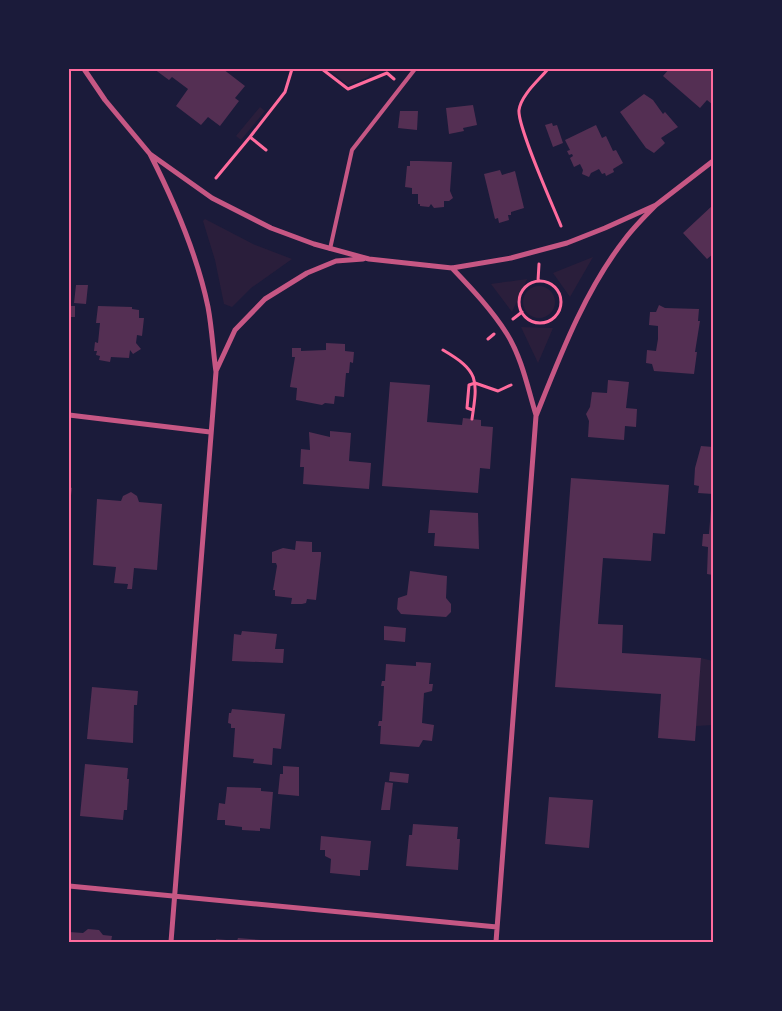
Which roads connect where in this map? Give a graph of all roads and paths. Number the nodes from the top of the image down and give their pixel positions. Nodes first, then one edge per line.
1 (84, 69) edge
2 (292, 69) edge
3 (322, 69) edge
4 (415, 69) edge
5 (548, 69) edge
6 (402, 85) junction
7 (250, 137) junction
8 (266, 150) dead end
9 (150, 154) junction
10 (713, 161) edge
11 (216, 178) dead end
12 (656, 205) junction
13 (561, 226) dead end
14 (330, 249) junction
15 (368, 259) junction
16 (452, 268) junction
17 (522, 312) joint
18 (443, 350) dead end
19 (216, 372) junction
20 (475, 383) junction
21 (511, 385) dead end
22 (473, 410) junction
23 (69, 415) edge
24 (536, 416) junction
25 (472, 419) dead end
26 (210, 432) junction
27 (69, 886) edge
28 (175, 896) junction
29 (497, 927) junction
30 (171, 942) edge
31 (496, 942) edge

1 - 9 street
2 - 7 path
3 - 6 path
4 - 6 lane
5 - 13 path
6 - 14 lane
7 - 8 path
7 - 11 path
9 - 14 street
9 - 19 street
10 - 12 street
12 - 16 street
12 - 24 street
14 - 15 street
15 - 16 street
15 - 19 street
16 - 24 street
17 - 17 path
18 - 20 path
19 - 26 street
20 - 21 path
20 - 22 path
20 - 22 path
22 - 25 path
23 - 26 street
24 - 29 street
26 - 28 street
27 - 28 street
28 - 29 street
28 - 30 street
29 - 31 street

